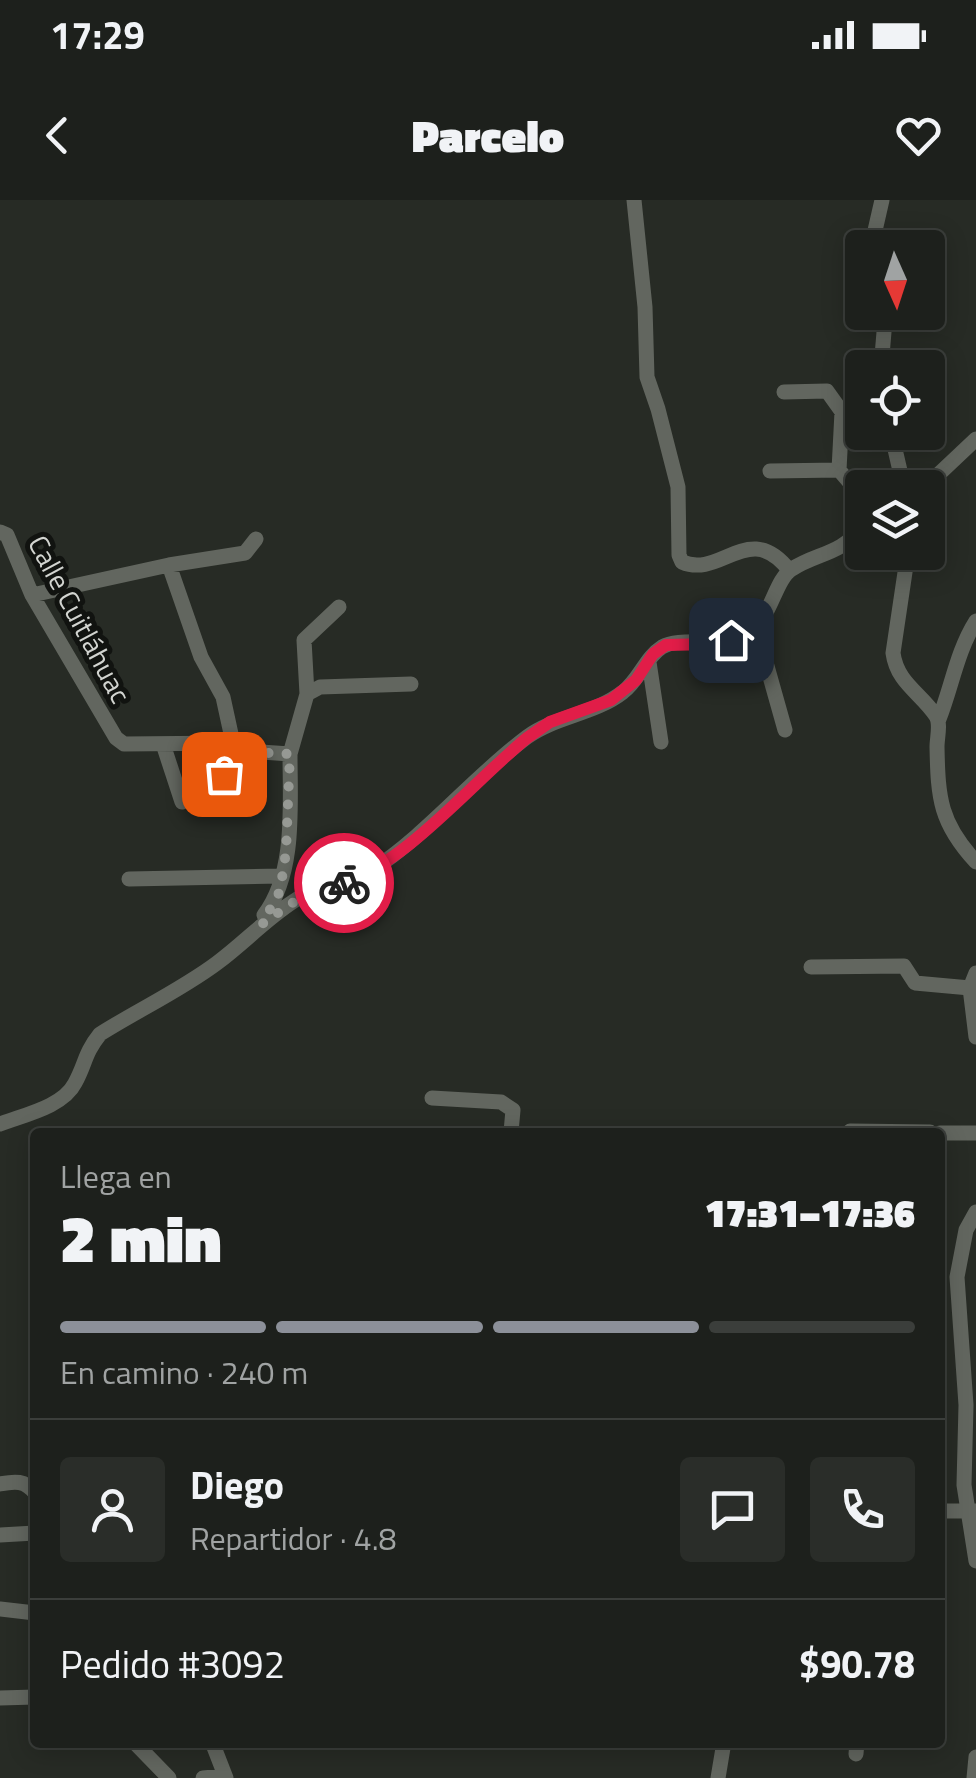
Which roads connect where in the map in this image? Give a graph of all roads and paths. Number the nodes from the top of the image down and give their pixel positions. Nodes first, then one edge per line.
1 (634, 200) edge
2 (882, 200) edge
3 (875, 230) edge
4 (784, 392) dead end
5 (976, 439) edge
6 (839, 470) junction
7 (943, 470) edge
8 (770, 471) dead end
9 (845, 477) edge
10 (0, 532) edge
11 (256, 539) dead end
12 (845, 542) edge
13 (169, 565) junction
14 (789, 570) junction
15 (905, 570) edge
16 (32, 595) junction
17 (338, 607) dead end
18 (976, 621) edge
19 (756, 627) junction
20 (649, 662) junction
21 (411, 684) dead end
22 (307, 694) junction
23 (939, 719) junction
24 (785, 730) dead end
25 (661, 742) dead end
26 (163, 744) junction
27 (239, 747) junction
28 (290, 754) junction
29 (182, 802) dead end
30 (230, 805) dead end
31 (976, 862) edge
32 (281, 876) junction
33 (129, 880) dead end
34 (262, 924) junction
35 (810, 966) dead end
36 (973, 981) edge
37 (976, 1037) edge
38 (432, 1098) dead end
39 (0, 1124) edge
40 (511, 1128) edge
41 (945, 1133) edge
42 (976, 1133) edge
43 (976, 1212) edge
44 (971, 1231) edge
45 (957, 1277) junction
46 (976, 1283) edge
47 (0, 1484) edge
48 (30, 1487) edge
49 (945, 1511) edge
50 (972, 1511) edge
51 (30, 1533) edge
52 (0, 1536) edge
53 (976, 1561) edge
54 (0, 1609) edge
55 (30, 1612) edge
56 (30, 1697) edge
57 (0, 1698) edge
58 (140, 1748) edge
59 (214, 1748) edge
60 (723, 1748) edge
61 (976, 1757) edge
62 (225, 1777) edge
63 (170, 1778) edge
64 (202, 1778) edge
65 (718, 1778) edge
66 (974, 1778) edge

1 - 14 street
2 - 3 street
4 - 6 street
5 - 7 street
6 - 8 street
6 - 9 street
10 - 16 street, Calle Cuitláhuac
11 - 13 street
12 - 14 street
13 - 16 street
13 - 27 street
14 - 19 street
15 - 23 street
16 - 26 street, Calle Cuitláhuac
17 - 22 street
18 - 23 street
19 - 20 street
19 - 24 street
20 - 25 street
20 - 34 street
21 - 22 street
22 - 28 street
23 - 31 street
26 - 27 street, Calle Cuitláhuac
26 - 29 street
27 - 28 street, Calle Cuitláhuac
27 - 30 street
28 - 32 street
32 - 33 street
32 - 34 street
34 - 39 street
35 - 36 street
36 - 37 street
38 - 40 street
41 - 42 street
43 - 44 street
44 - 45 street
45 - 46 street
45 - 50 street
47 - 48 street
49 - 50 street
50 - 53 street
51 - 52 street
54 - 55 street
56 - 57 street
58 - 63 street
59 - 62 street
60 - 65 street
61 - 66 street
62 - 64 street

